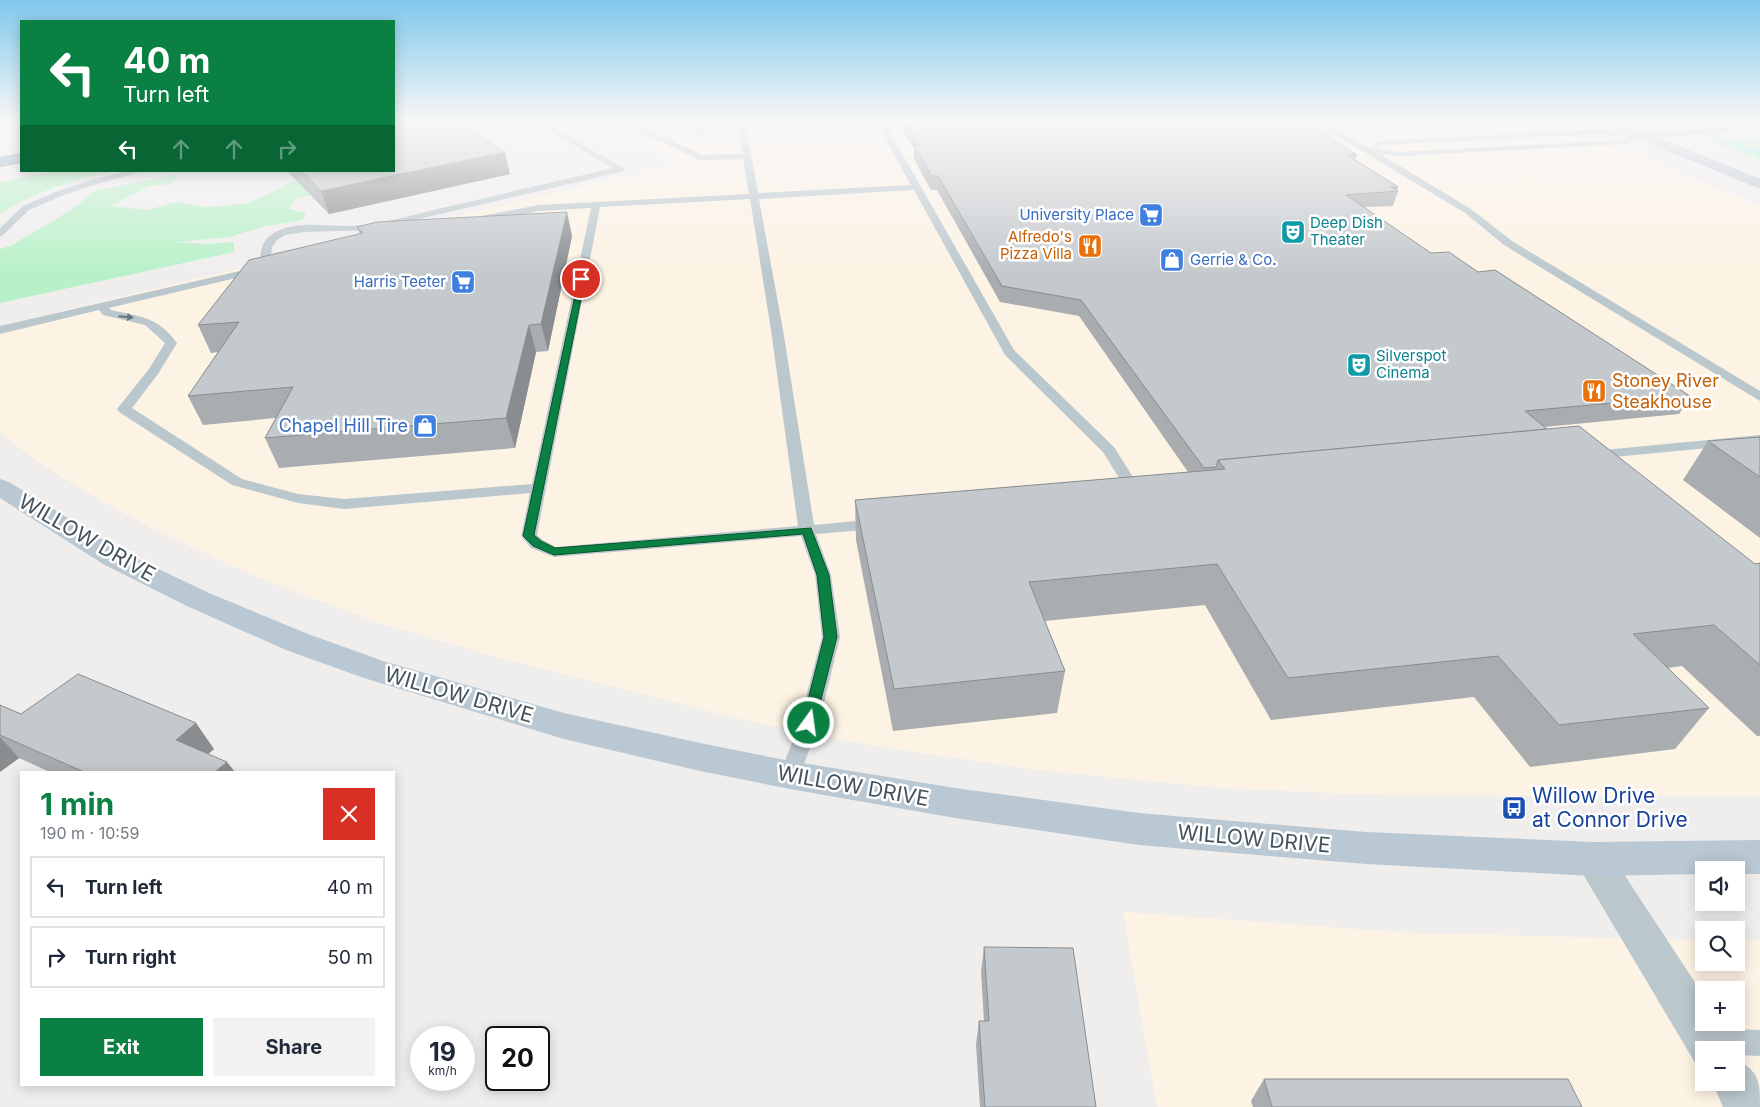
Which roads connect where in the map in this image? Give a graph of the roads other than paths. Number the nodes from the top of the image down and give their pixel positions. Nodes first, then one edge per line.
1 (137, 172) edge
2 (610, 172) edge
3 (750, 172) edge
4 (908, 172) edge
5 (1406, 172) edge
6 (1730, 172) edge
7 (1760, 184) edge
8 (917, 187) junction
9 (754, 196) junction
10 (596, 204) junction
11 (456, 224) edge
12 (0, 233) edge
13 (101, 306) junction
14 (0, 330) edge
15 (1760, 397) edge
16 (1760, 439) edge
17 (1582, 456) edge
18 (0, 487) edge
19 (539, 488) junction
20 (1119, 501) edge
21 (895, 522) edge
22 (807, 530) junction
23 (790, 775) junction
24 (1760, 858) edge
25 (1593, 859) junction
26 (1707, 1041) edge
27 (1760, 1043) edge
28 (1745, 1044) edge
29 (1739, 1091) edge
30 (1749, 1107) edge

1 - 12 lane
2 - 13 lane
3 - 9 lane
4 - 8 lane
5 - 15 lane
6 - 7 street
8 - 9 lane
8 - 20 lane
9 - 10 lane
9 - 22 lane
10 - 11 lane
10 - 19 lane
13 - 14 lane
13 -> 19 lane
16 - 17 lane
18 - 23 street, WILLOW DRIVE
19 - 22 lane
21 - 22 lane
22 - 23 lane
23 - 25 street, WILLOW DRIVE
24 - 25 street, WILLOW DRIVE
25 - 26 street
27 - 28 lane
29 - 30 street

